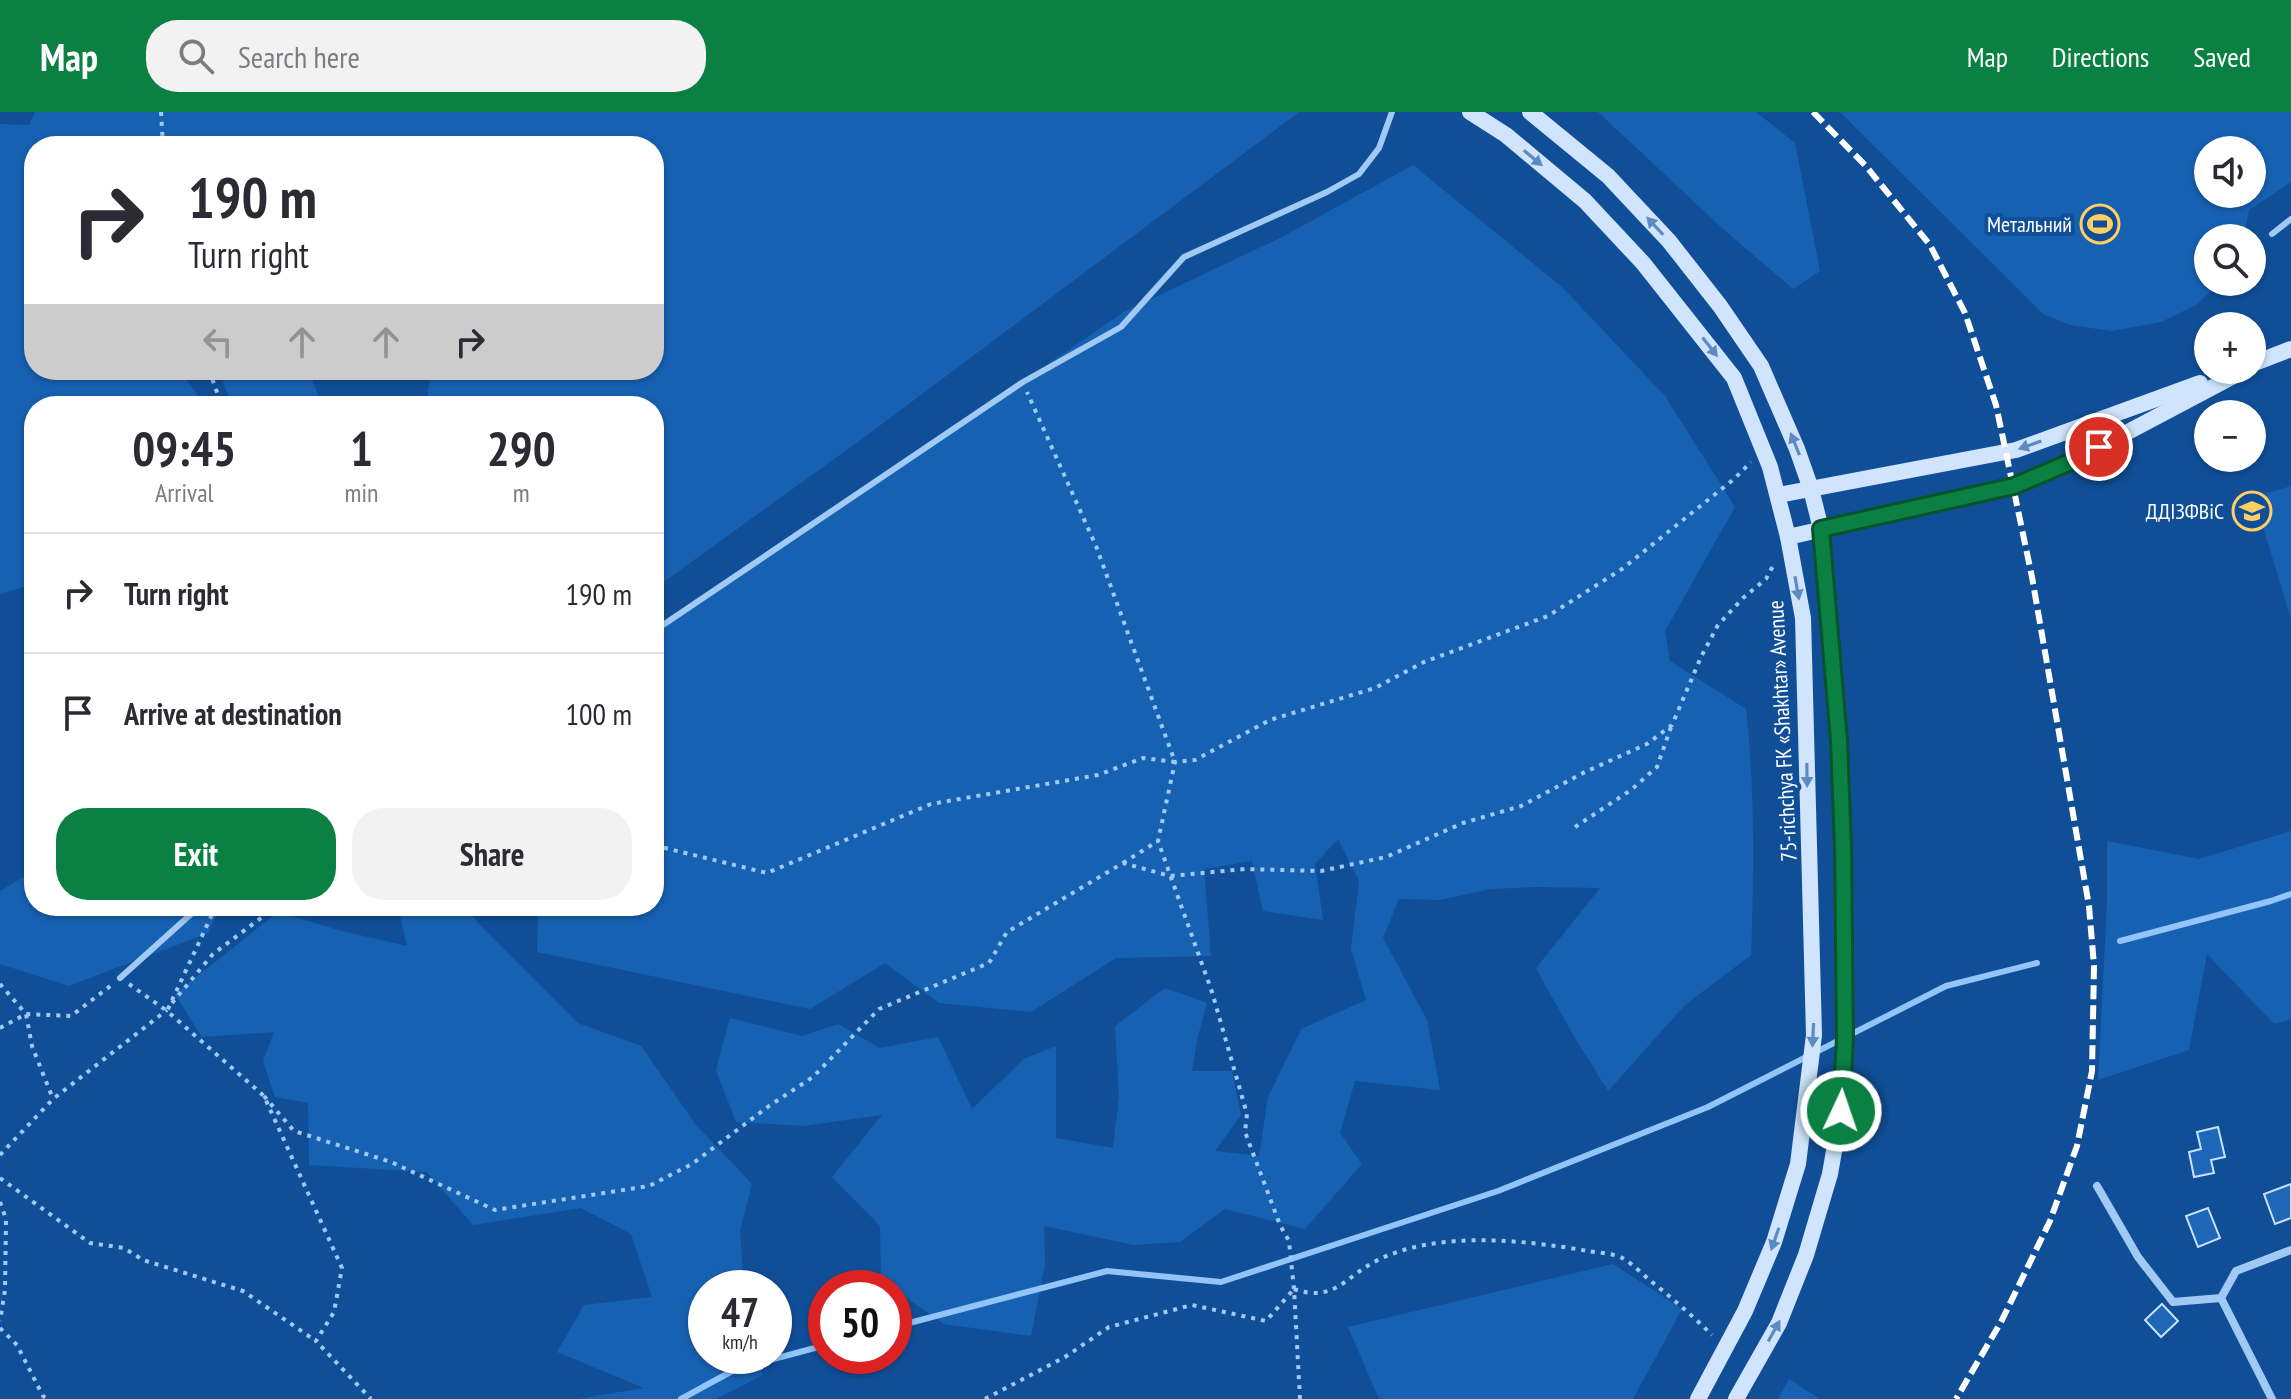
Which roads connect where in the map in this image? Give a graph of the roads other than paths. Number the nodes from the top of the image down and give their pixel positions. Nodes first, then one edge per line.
1 (1392, 112) edge
2 (1470, 112) edge
3 (1530, 112) edge
4 (2291, 219) edge
5 (2272, 234) dead end
6 (2291, 349) edge
7 (2266, 359) edge
8 (2197, 384) edge
9 (2219, 384) edge
10 (1811, 489) junction
11 (1779, 495) junction
12 (1821, 529) junction
13 (1788, 537) junction
14 (664, 624) edge
15 (189, 916) edge
16 (120, 978) road end
17 (2097, 1186) dead end
18 (2291, 1250) edge
19 (2221, 1298) junction
20 (1698, 1399) edge
21 (1736, 1399) edge
22 (2272, 1399) edge

1 - 14 lane
2 -> 11 main road, 75-richchya FK «Shakhtar» Avenue
10 -> 3 main road
4 - 5 lane
6 - 7 main road
8 -> 10 main road
9 - 12 main road
10 - 11 main road
10 - 12 main road
11 - 13 main road, 75-richchya FK «Shakhtar» Avenue
12 - 13 main road
21 -> 12 main road
13 -> 20 main road, 75-richchya FK «Shakhtar» Avenue
15 - 16 lane
17 - 19 street
18 - 19 street
19 - 22 street

